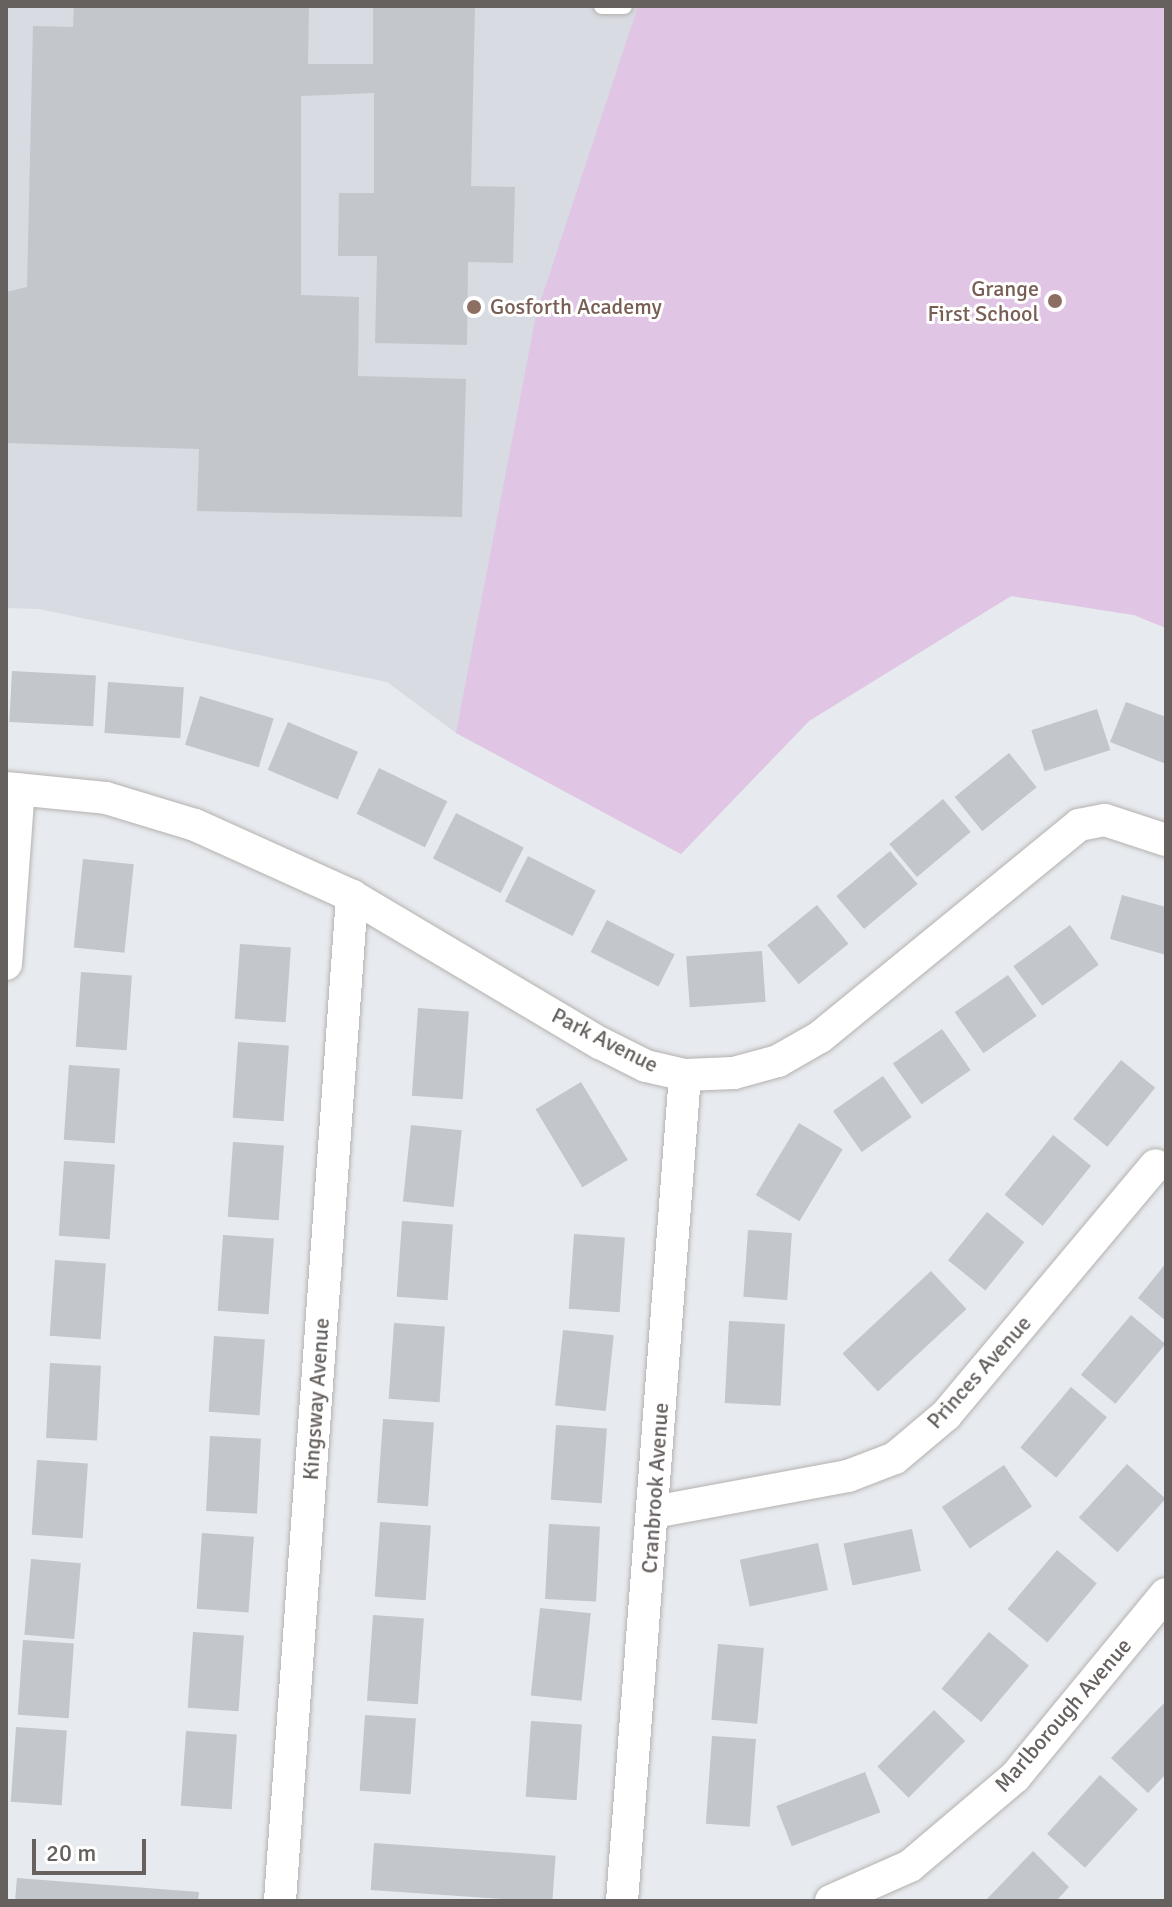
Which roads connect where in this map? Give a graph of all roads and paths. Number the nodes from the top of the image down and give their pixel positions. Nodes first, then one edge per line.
1 (602, 6) edge
2 (624, 6) edge
3 (12, 789) edge
4 (1166, 840) edge
5 (352, 896) junction
6 (6, 964) edge
7 (685, 1075) junction
8 (1156, 1165) dead end
9 (654, 1512) junction
10 (1166, 1594) edge
11 (280, 1901) edge
12 (622, 1901) edge
13 (831, 1901) edge

1 - 2 lane
3 - 5 street, Park Avenue
3 - 6 street
4 - 7 street, Park Avenue
5 - 7 street, Park Avenue
5 - 11 street, Kingsway Avenue
7 - 9 street, Cranbrook Avenue
8 - 9 street, Princes Avenue
9 - 12 street, Cranbrook Avenue
10 - 13 street, Marlborough Avenue

